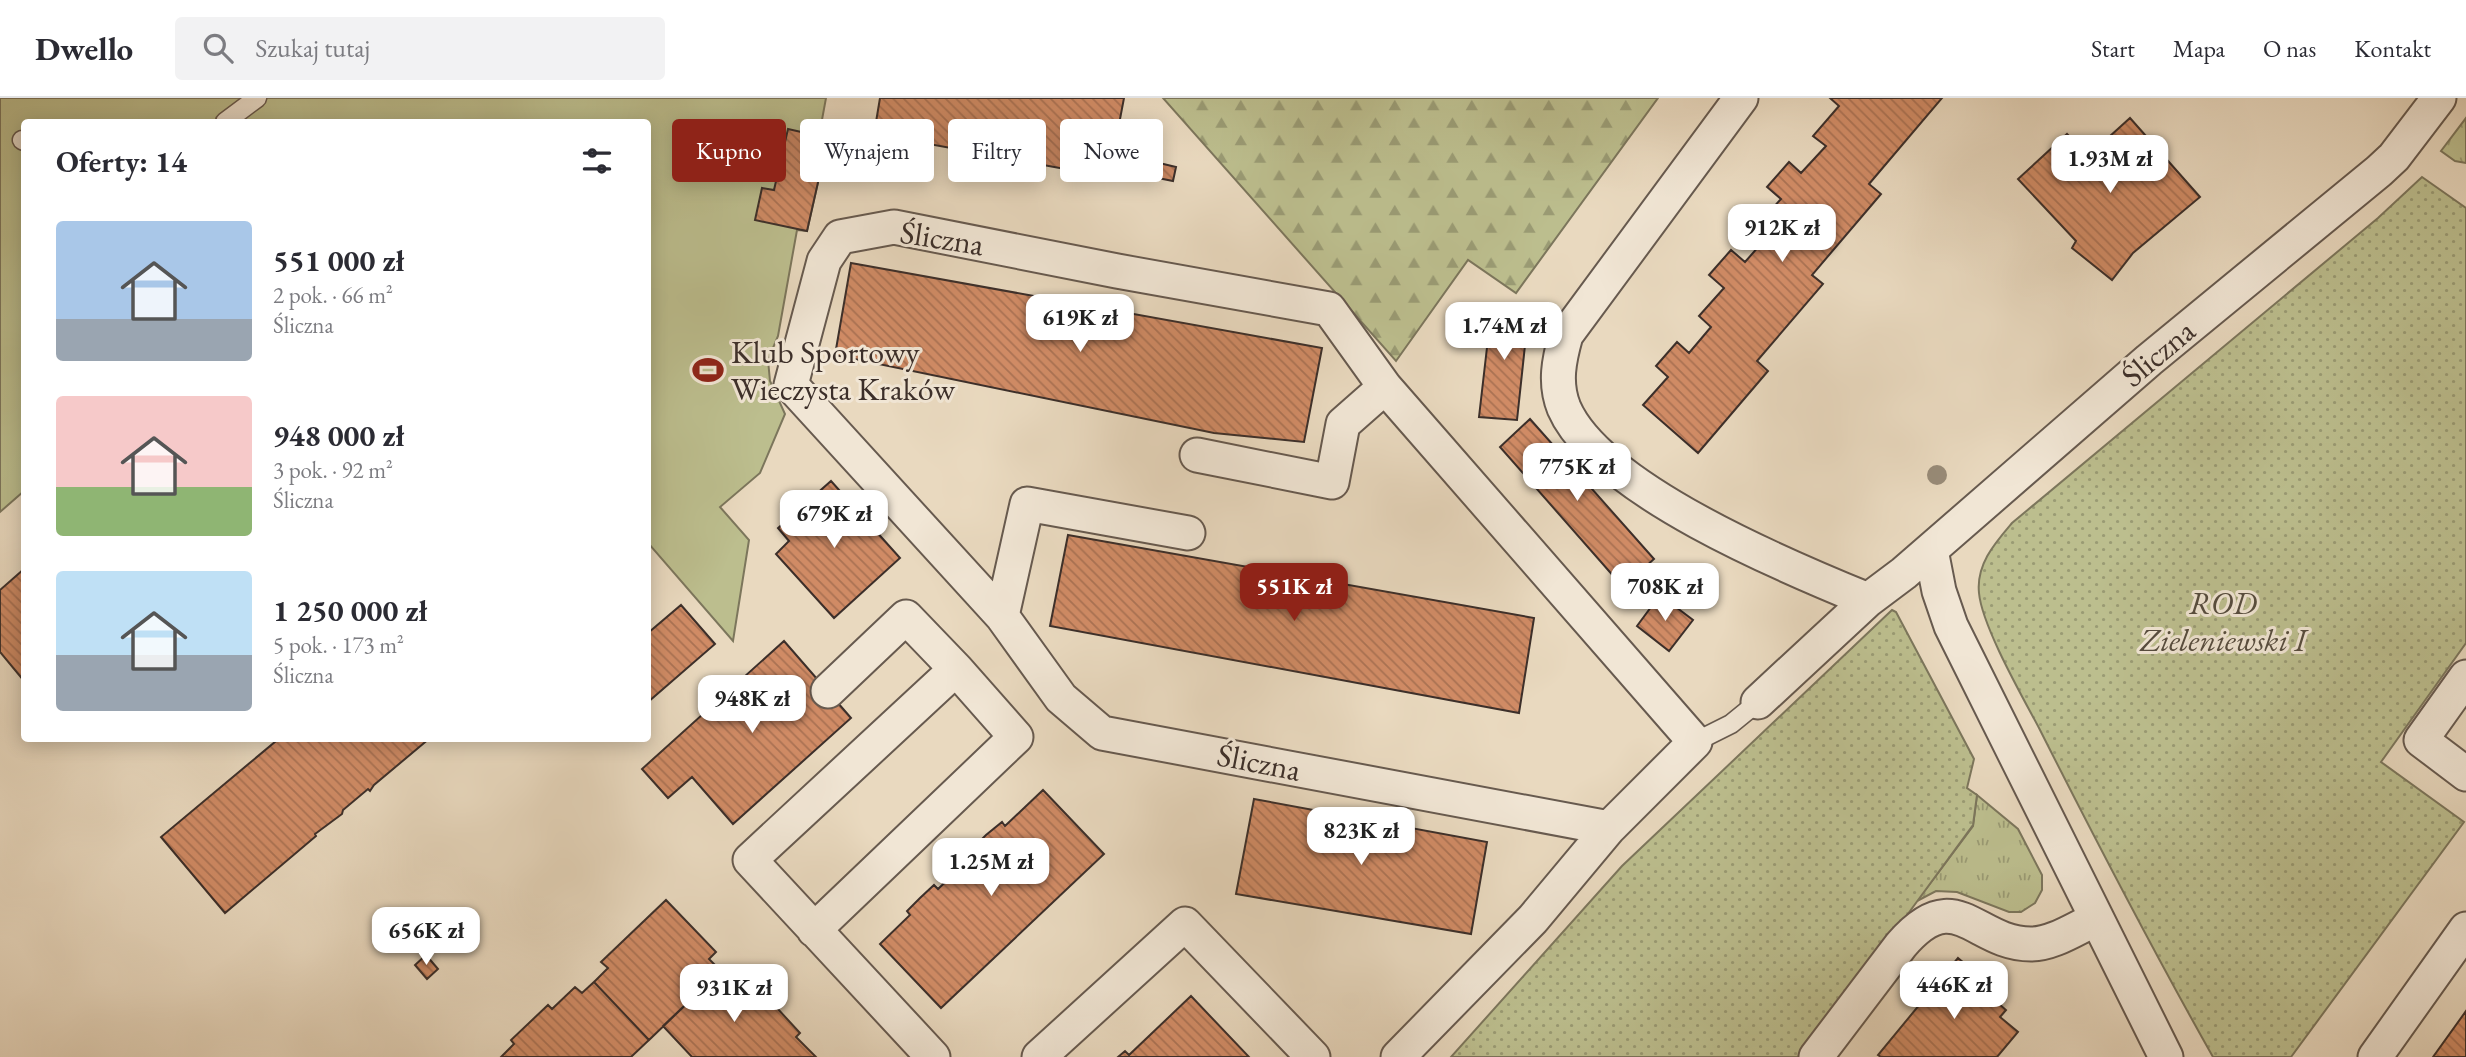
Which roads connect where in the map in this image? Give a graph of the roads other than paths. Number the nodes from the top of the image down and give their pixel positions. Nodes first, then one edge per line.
1 (257, 98) edge
2 (1741, 98) edge
3 (2439, 98) edge
4 (229, 119) edge
5 (1385, 387) junction
6 (1197, 455) dead end
7 (1188, 533) dead end
8 (1931, 551) junction
9 (1868, 600) junction
10 (1002, 616) junction
11 (956, 669) junction
12 (2466, 677) edge
13 (828, 691) dead end
14 (1758, 702) joint
15 (1695, 743) junction
16 (2466, 774) edge
17 (1609, 828) junction
18 (2096, 919) junction
19 (2466, 929) edge
20 (814, 930) junction
21 (933, 1057) edge
22 (1038, 1057) edge
23 (1313, 1057) edge
24 (1398, 1057) edge
25 (1816, 1057) edge
26 (2166, 1057) edge
27 (2375, 1057) edge

1 - 4 lane
2 - 9 street
3 - 8 street, Śliczna
5 - 6 street
5 - 10 street, Śliczna
5 - 15 street, Śliczna
7 - 10 street
8 - 9 street, Śliczna
8 - 18 street
9 - 14 street, Śliczna
10 - 17 street, Śliczna
11 - 13 street
11 - 20 street
11 - 20 street
12 - 16 street
14 - 15 lane, Śliczna
15 - 17 street, Śliczna
17 - 24 street, Śliczna
18 - 25 street
18 - 26 street
19 - 27 street
20 - 21 street
22 - 23 street

